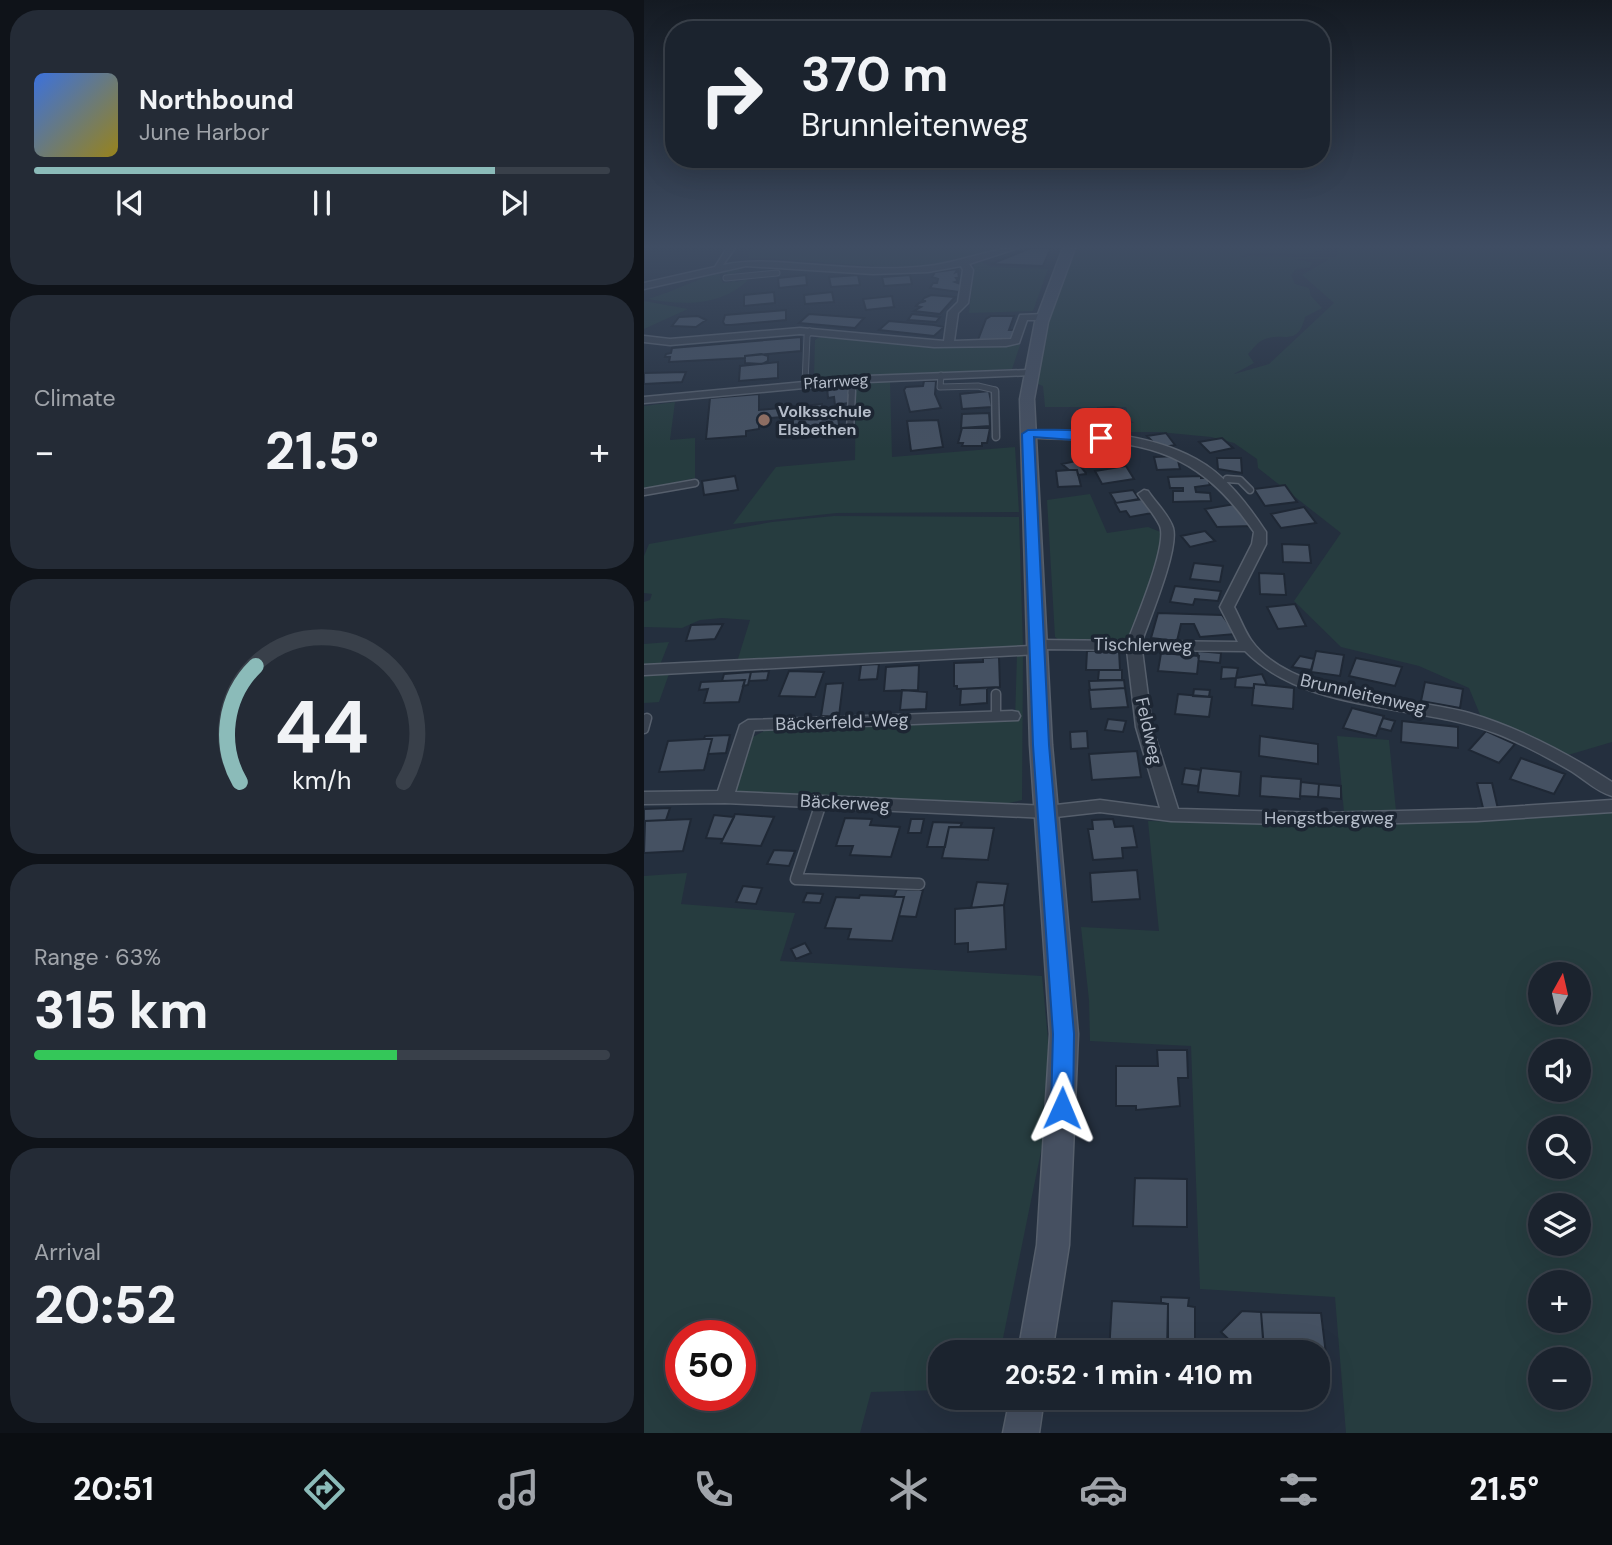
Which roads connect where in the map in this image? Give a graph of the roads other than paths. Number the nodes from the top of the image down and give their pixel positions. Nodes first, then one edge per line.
1 (953, 315) edge
2 (1044, 317) joint
3 (810, 331) junction
4 (644, 339) edge
5 (949, 344) junction
6 (1028, 373) junction
7 (941, 375) junction
8 (852, 380) junction
9 (805, 383) junction
10 (644, 400) edge
11 (850, 431) dead end
12 (1028, 434) junction
13 (996, 437) dead end
14 (1227, 479) dead end
15 (695, 483) dead end
16 (1250, 490) dead end
17 (644, 492) edge
18 (1144, 494) dead end
19 (1134, 644) junction
20 (1038, 647) junction
21 (1248, 647) junction
22 (644, 670) edge
23 (996, 694) dead end
24 (1004, 716) joint
25 (647, 718) dead end
26 (644, 729) edge
27 (1612, 790) edge
28 (725, 797) junction
29 (644, 798) edge
30 (821, 803) junction
31 (1612, 806) edge
32 (1047, 812) junction
33 (1171, 815) junction
34 (919, 884) dead end
35 (1037, 1340) edge
36 (1025, 1410) edge
37 (1021, 1433) edge

1 - 5 street
2 - 5 street
2 - 6 main road
3 - 4 street
3 - 5 street
3 - 9 lane
6 - 7 street, Pfarrweg
6 - 12 main road
7 - 8 street, Pfarrweg
7 - 13 lane
8 - 9 street, Pfarrweg
8 - 11 lane
9 - 10 street, Pfarrweg
12 - 20 main road
12 - 21 street, Brunnleitenweg
14 - 16 lane
15 - 17 lane
18 - 19 street
19 - 20 street, Tischlerweg
19 - 21 street, Tischlerweg
19 - 33 street, Feldweg
20 - 22 street, Tischlerweg
20 - 32 main road
21 - 27 street, Brunnleitenweg
23 - 24 lane
24 - 28 street, Bäckerfeld-Weg
25 - 26 lane
28 - 29 street, Bäckerweg
28 - 30 street, Bäckerweg
30 - 32 street, Bäckerweg
30 - 34 lane
31 - 33 street, Hengstbergweg
32 - 33 street, Hengstbergweg
32 - 35 main road
36 - 37 main road

